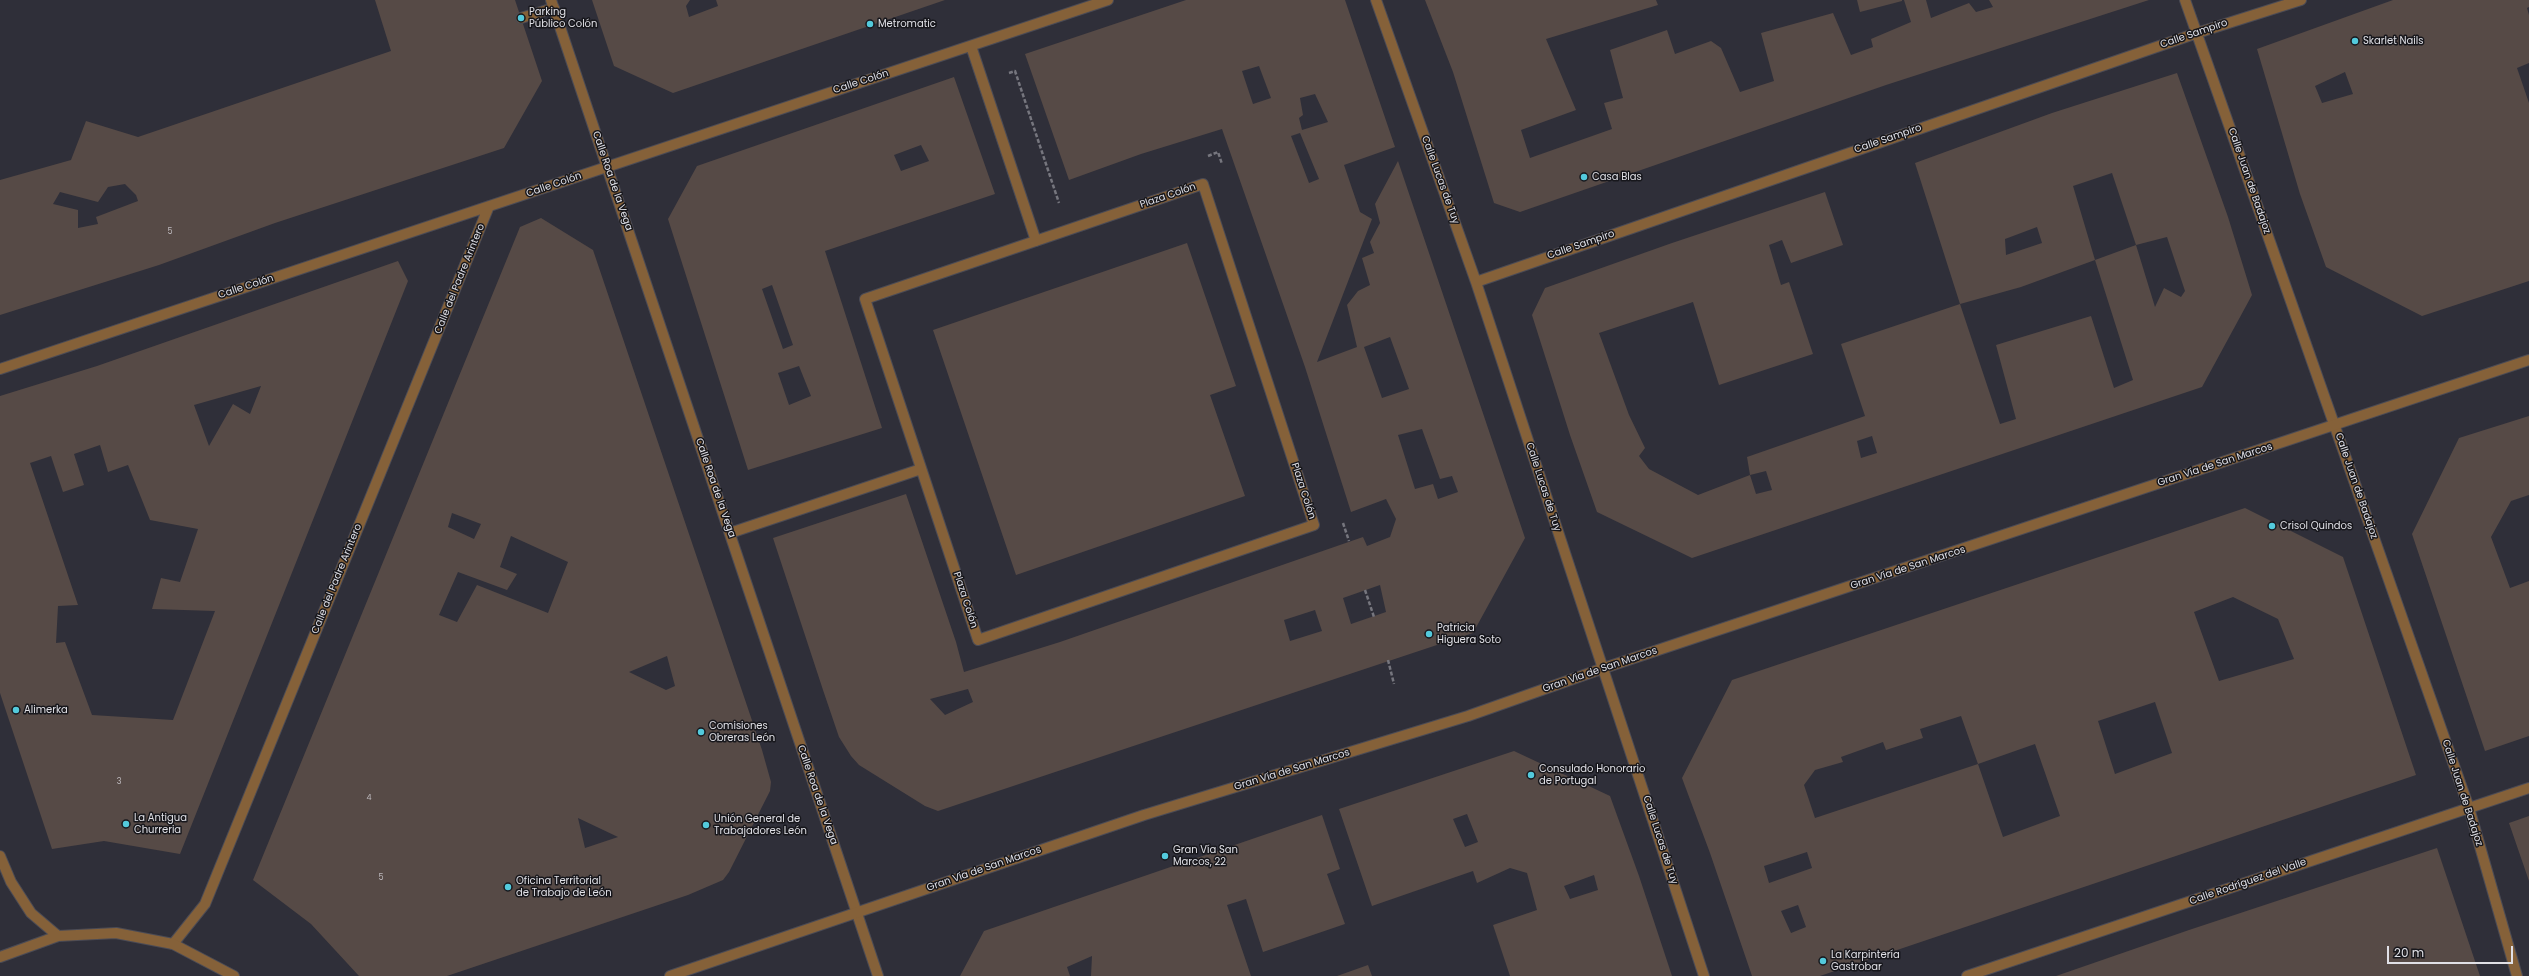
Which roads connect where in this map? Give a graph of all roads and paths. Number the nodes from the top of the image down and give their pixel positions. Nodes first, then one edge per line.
1 (1108, 0) edge
2 (1376, 0) edge
3 (2186, 0) edge
4 (2300, 0) edge
5 (552, 4) edge
6 (521, 18) dead end
7 (2197, 33) junction
8 (971, 46) junction
9 (982, 82) junction
10 (1203, 158) dead end
11 (607, 167) junction
12 (1223, 167) dead end
13 (490, 206) junction
14 (1060, 206) dead end
15 (1036, 241) junction
16 (1476, 282) junction
17 (2529, 360) edge
18 (0, 369) edge
19 (2335, 425) junction
20 (921, 469) junction
21 (1342, 519) dead end
22 (730, 533) junction
23 (1349, 541) dead end
24 (1365, 590) dead end
25 (1374, 617) dead end
26 (1388, 660) dead end
27 (1604, 668) junction
28 (1394, 684) dead end
29 (2529, 788) edge
30 (2469, 808) junction
31 (0, 856) edge
32 (857, 912) junction
33 (58, 936) junction
34 (173, 944) junction
35 (0, 957) edge
36 (234, 976) edge
37 (670, 976) edge
38 (878, 976) edge
39 (1704, 976) edge
40 (1967, 976) edge
41 (2517, 976) edge

1 - 8 street, Calle Colón
2 - 16 street, Calle Lucas de Tuy
3 - 7 street, Calle Juan de Badajoz
4 - 7 street, Calle Sampiro
5 - 6 street
5 - 11 street, Calle Roa de la Vega
7 - 16 street, Calle Sampiro
7 - 19 street, Calle Juan de Badajoz
8 - 9 street
8 - 11 street, Calle Colón
9 - 14 path
9 - 15 street
10 - 12 path
11 - 13 street, Calle Colón
11 - 22 street, Calle Roa de la Vega
13 - 18 street, Calle Colón
13 - 34 street, Calle del Padre Arintero
15 - 20 street, Plaza Colón
15 - 20 street, Plaza Colón
16 - 27 street, Calle Lucas de Tuy
17 - 19 street, Gran Vía de San Marcos
19 - 27 street, Gran Vía de San Marcos
19 - 30 street, Calle Juan de Badajoz
20 - 22 street
21 - 23 path
22 - 32 street, Calle Roa de la Vega
24 - 25 path
26 - 28 path
27 - 32 street, Gran Vía de San Marcos
27 - 39 street, Calle Lucas de Tuy
29 - 30 street, Calle Rodríguez del Valle
30 - 40 street, Calle Rodríguez del Valle
30 - 41 street, Calle Juan de Badajoz
31 - 33 street
32 - 37 street, Gran Vía de San Marcos
32 - 38 street, Calle Roa de la Vega
33 - 34 street
33 - 35 street
34 - 36 street

